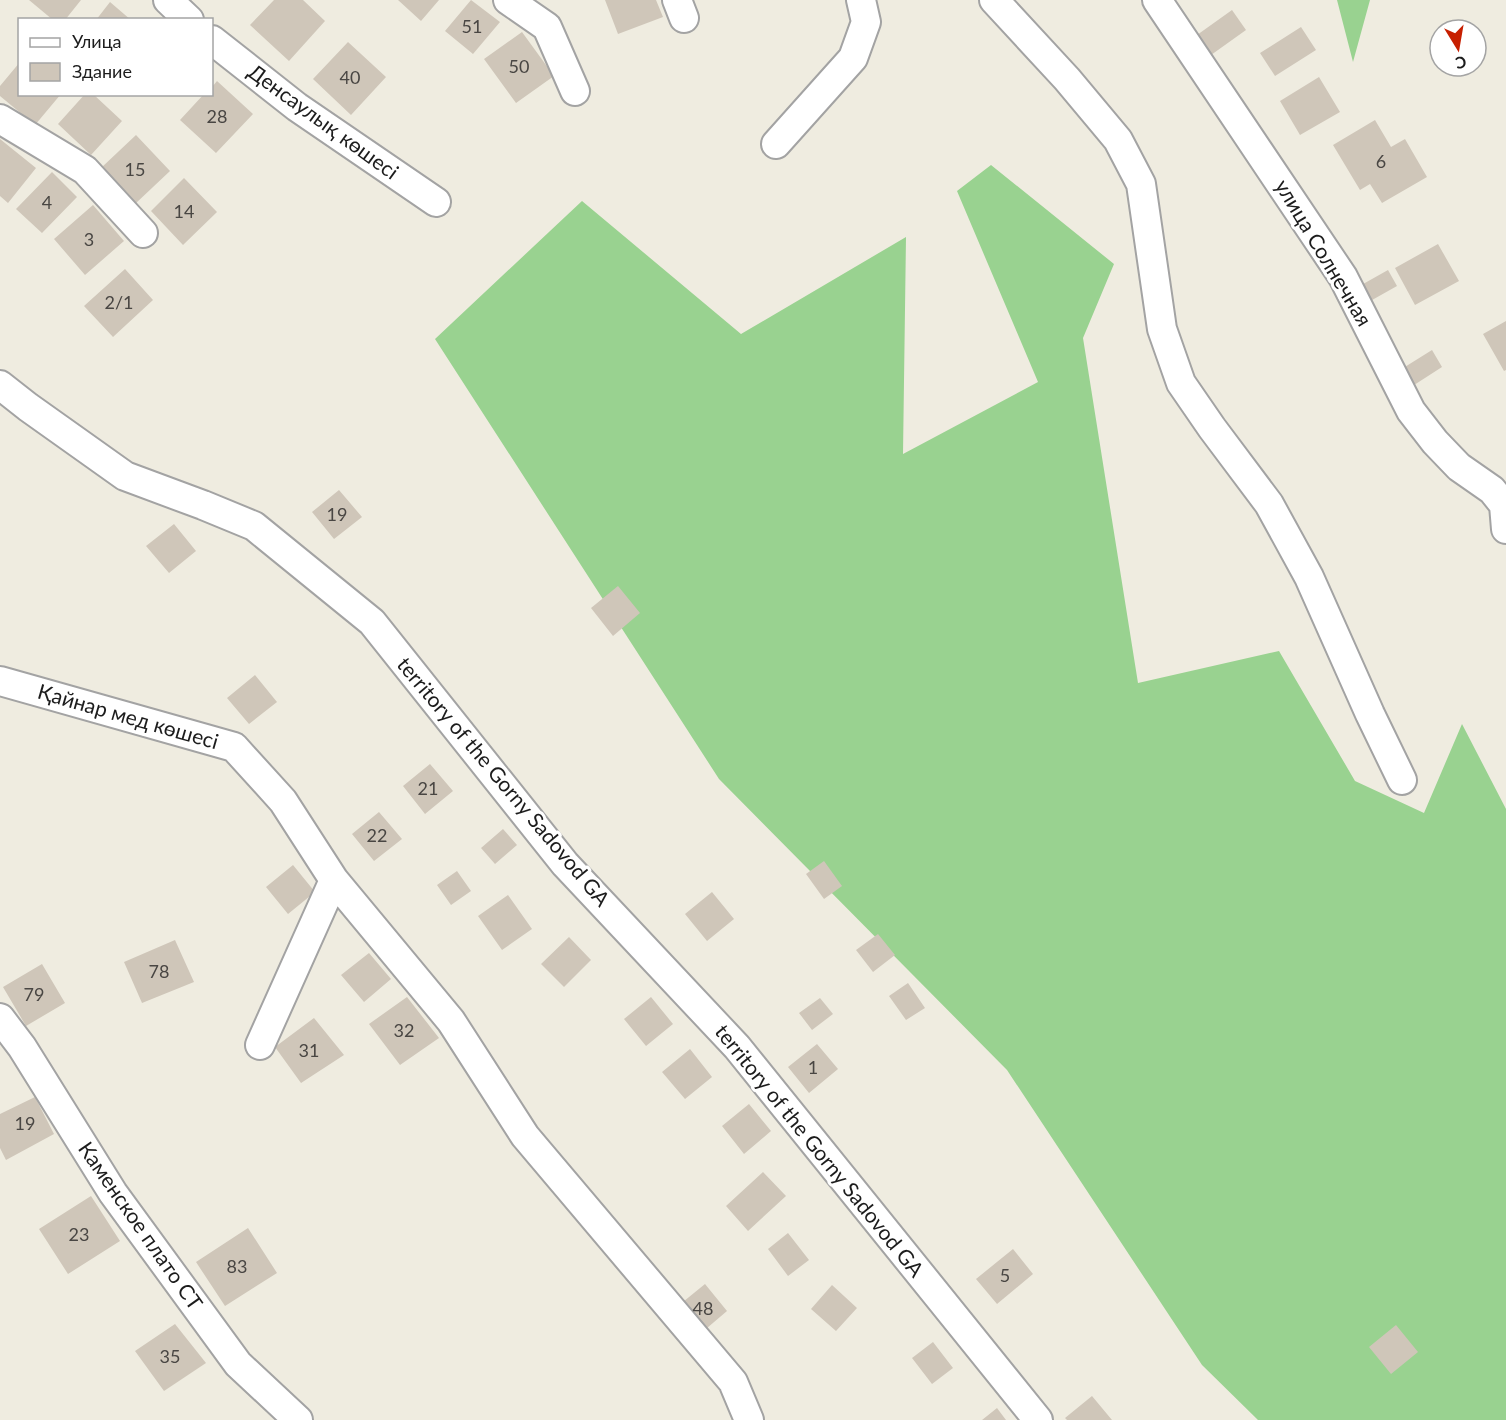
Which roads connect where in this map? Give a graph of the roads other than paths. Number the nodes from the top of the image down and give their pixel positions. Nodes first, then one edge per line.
1 (168, 0) edge
2 (508, 0) edge
3 (861, 0) edge
4 (994, 0) edge
5 (1157, 0) edge
6 (187, 18) edge
7 (213, 41) edge
8 (575, 91) dead end
9 (0, 119) edge
10 (776, 144) dead end
11 (436, 202) dead end
12 (143, 233) dead end
13 (0, 385) edge
14 (1503, 501) edge
15 (0, 681) edge
16 (1402, 780) dead end
17 (333, 880) junction
18 (0, 1018) edge
19 (260, 1045) dead end
20 (298, 1420) edge
21 (748, 1420) edge
22 (1038, 1420) edge

1 - 6 street
2 - 8 street
3 - 10 street
4 - 16 street
5 - 14 street, улица Солнечная
7 - 11 street, Денсаулық көшесі
9 - 12 street
13 - 22 street, territory of the Gorny Sadovod GA
15 - 17 street, Қайнар мед көшесі
17 - 19 street
17 - 21 street, Қайнар мед көшесі
18 - 20 street, Каменское плато СТ

